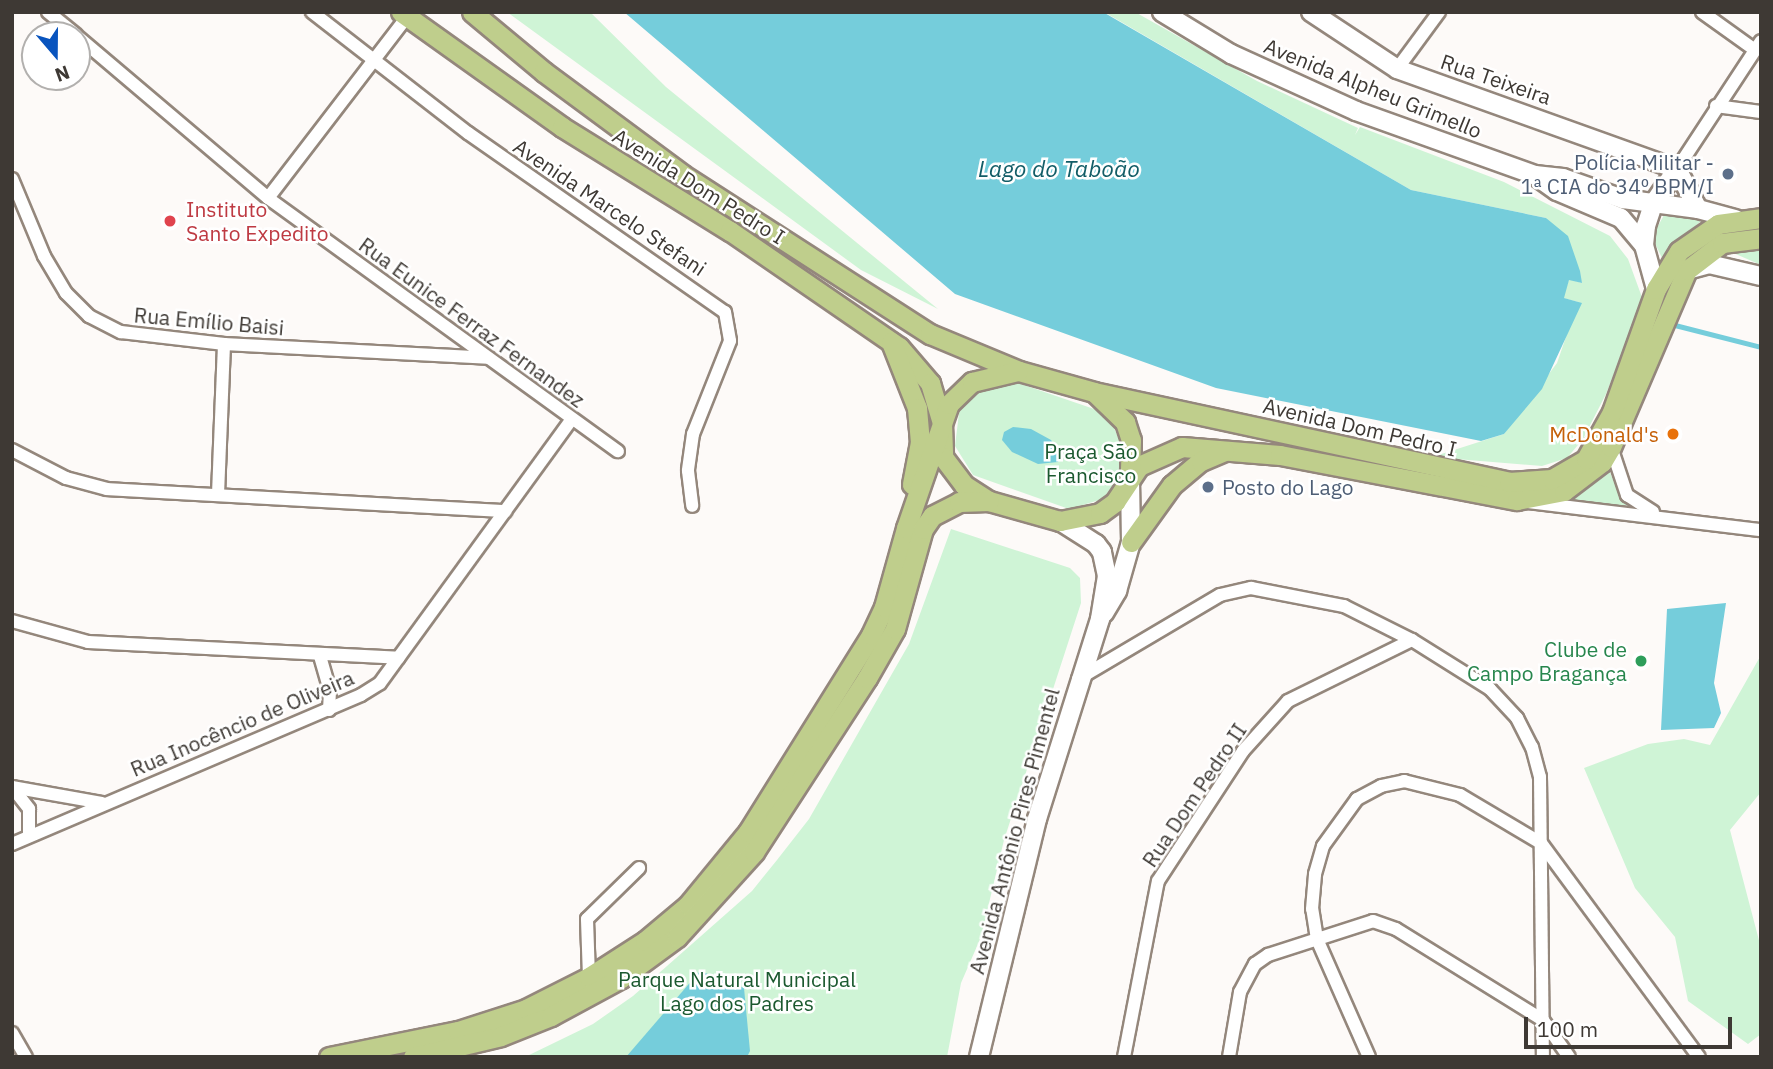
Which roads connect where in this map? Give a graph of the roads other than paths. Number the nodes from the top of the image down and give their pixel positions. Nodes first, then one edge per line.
1 (312, 12) edge
2 (472, 12) edge
3 (1162, 12) edge
4 (1311, 12) edge
5 (1439, 12) edge
6 (1702, 12) edge
7 (404, 14) edge
8 (1758, 45) edge
9 (91, 49) edge
10 (373, 60) junction
11 (1397, 69) junction
12 (1716, 106) junction
13 (1761, 112) edge
14 (1677, 169) junction
15 (1535, 175) junction
16 (12, 179) edge
17 (268, 198) junction
18 (1654, 204) junction
19 (1698, 209) junction
20 (1761, 218) edge
21 (1736, 219) junction
22 (1761, 238) edge
23 (1644, 245) junction
24 (1687, 270) junction
25 (1761, 276) edge
26 (1656, 289) junction
27 (891, 341) junction
28 (224, 344) junction
29 (489, 358) junction
30 (1019, 371) junction
31 (1094, 392) junction
32 (572, 419) junction
33 (942, 423) junction
34 (1606, 442) junction
35 (1228, 449) junction
36 (12, 450) edge
37 (618, 451) dead end
38 (1130, 476) junction
39 (218, 494) junction
40 (1517, 500) junction
41 (989, 501) junction
42 (692, 506) dead end
43 (505, 512) junction
44 (1659, 516) junction
45 (1060, 520) junction
46 (906, 528) junction
47 (1761, 530) edge
48 (1131, 542) junction
49 (1100, 619) junction
50 (12, 621) edge
51 (1412, 640) junction
52 (320, 656) junction
53 (399, 658) junction
54 (1078, 680) junction
55 (329, 710) junction
56 (103, 803) junction
57 (29, 836) junction
58 (1541, 843) junction
59 (12, 844) edge
60 (639, 867) dead end
61 (1317, 939) junction
62 (589, 977) junction
63 (1543, 1020) junction
64 (12, 1033) edge
65 (26, 1057) edge
66 (329, 1057) edge
67 (414, 1057) edge
68 (979, 1057) edge
69 (1124, 1057) edge
70 (1229, 1057) edge
71 (1368, 1057) edge
72 (1543, 1057) edge
73 (1569, 1057) edge
74 (1699, 1057) edge

1 - 10 street, Avenida Marcelo Stefani
2 - 30 main road, Avenida Dom Pedro I
3 - 15 street, Avenida Alpheu Grimello
4 - 11 street, Rua Teixeira
5 - 11 street
6 - 8 street
7 - 10 street
7 - 27 main road, Avenida Dom Pedro I
8 - 12 street
9 - 17 street, Rua Eunice Ferraz Fernandez
10 - 17 street
10 - 42 street, Avenida Marcelo Stefani
11 - 14 street, Rua Teixeira
12 - 13 street
12 - 14 street
14 - 18 street
14 - 19 street
15 - 18 street, Avenida Alpheu Grimello
15 - 23 street, Avenida Alpheu Grimello
16 - 28 street, Rua Emílio Baisi
17 - 29 street, Rua Eunice Ferraz Fernandez
18 - 19 street, Avenida Alpheu Grimello
18 - 23 street
19 - 21 street, Avenida Alpheu Grimello
20 - 21 main road
21 - 26 main road
22 - 24 main road
23 - 26 street
24 - 25 street
24 - 34 main road
26 - 34 main road
27 - 33 main road, Avenida Dom Pedro I
27 - 46 main road
28 - 29 street, Rua Emílio Baisi
28 - 39 street
29 - 32 street, Rua Eunice Ferraz Fernandez
30 - 31 main road, Avenida Dom Pedro I
30 - 33 main road, Avenida Dom Pedro I
31 - 34 main road, Avenida Dom Pedro I
31 - 38 main road, Avenida Dom Pedro I
32 - 37 street, Rua Eunice Ferraz Fernandez
32 - 43 street, Rua Inocêncio de Oliveira
33 - 41 main road, Avenida Dom Pedro I
33 - 46 main road
34 - 40 main road, Avenida Dom Pedro I
34 - 44 street
35 - 38 main road, Avenida Dom Pedro I
35 - 40 main road, Avenida Dom Pedro I
35 - 48 main road
36 - 39 street
38 - 45 main road, Avenida Dom Pedro I
38 - 48 street, Avenida Antônio Pires Pimentel
39 - 43 street
40 - 44 street
41 - 45 main road, Avenida Dom Pedro I
41 - 67 main road
43 - 53 street, Rua Inocêncio de Oliveira
44 - 47 street
45 - 49 street, Avenida Antônio Pires Pimentel
46 - 62 main road
48 - 49 street, Avenida Antônio Pires Pimentel
49 - 54 street, Avenida Antônio Pires Pimentel
50 - 52 street
51 - 54 street
51 - 58 street
51 - 69 street, Rua Dom Pedro II
52 - 53 street
52 - 55 street
53 - 55 street, Rua Inocêncio de Oliveira
54 - 68 street, Avenida Antônio Pires Pimentel
55 - 56 street, Rua Inocêncio de Oliveira
56 - 57 street, Rua Inocêncio de Oliveira
56 - 57 street
57 - 59 street, Rua Inocêncio de Oliveira
58 - 61 street
58 - 63 street
58 - 74 street
60 - 62 street
61 - 63 street
61 - 70 street
61 - 71 street
62 - 66 main road
63 - 72 street
63 - 73 street
64 - 65 street

